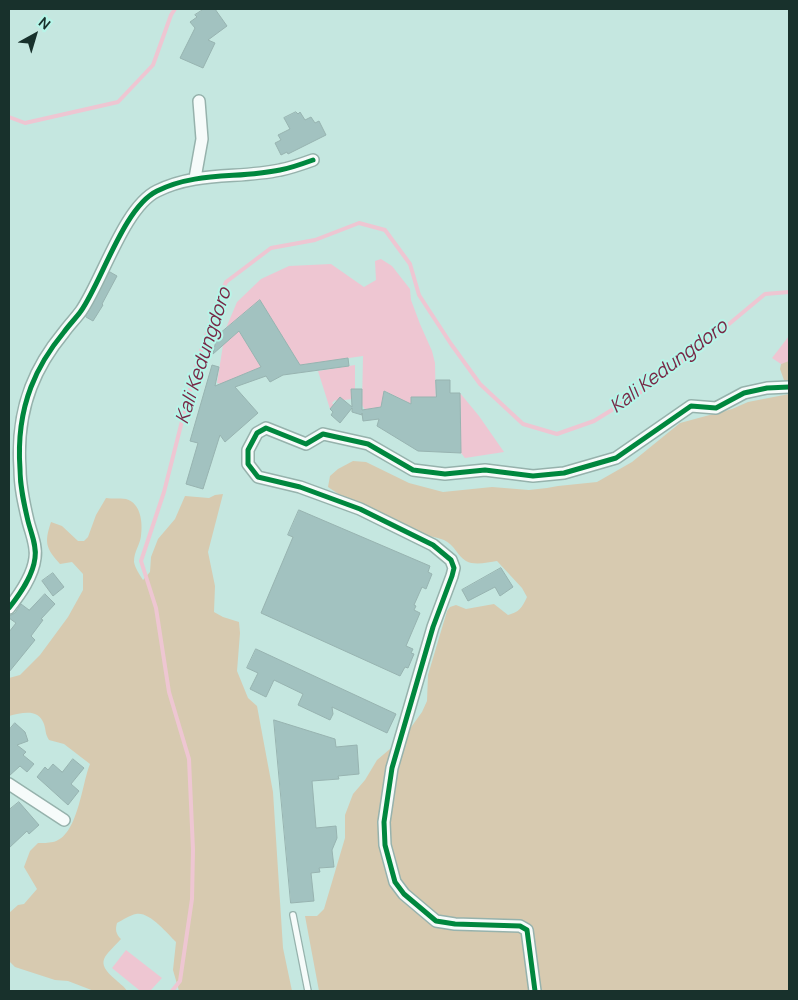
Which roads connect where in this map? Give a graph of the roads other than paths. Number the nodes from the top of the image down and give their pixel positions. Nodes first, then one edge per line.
1 (199, 101) dead end
2 (312, 160) dead end
3 (195, 178) junction
4 (789, 387) edge
5 (9, 608) edge
6 (9, 784) edge
7 (64, 820) dead end
8 (293, 915) dead end
9 (308, 991) edge
10 (535, 991) edge

1 - 3 street
2 - 3 street
3 - 5 street
4 - 10 street
6 - 7 street
8 - 9 lane

